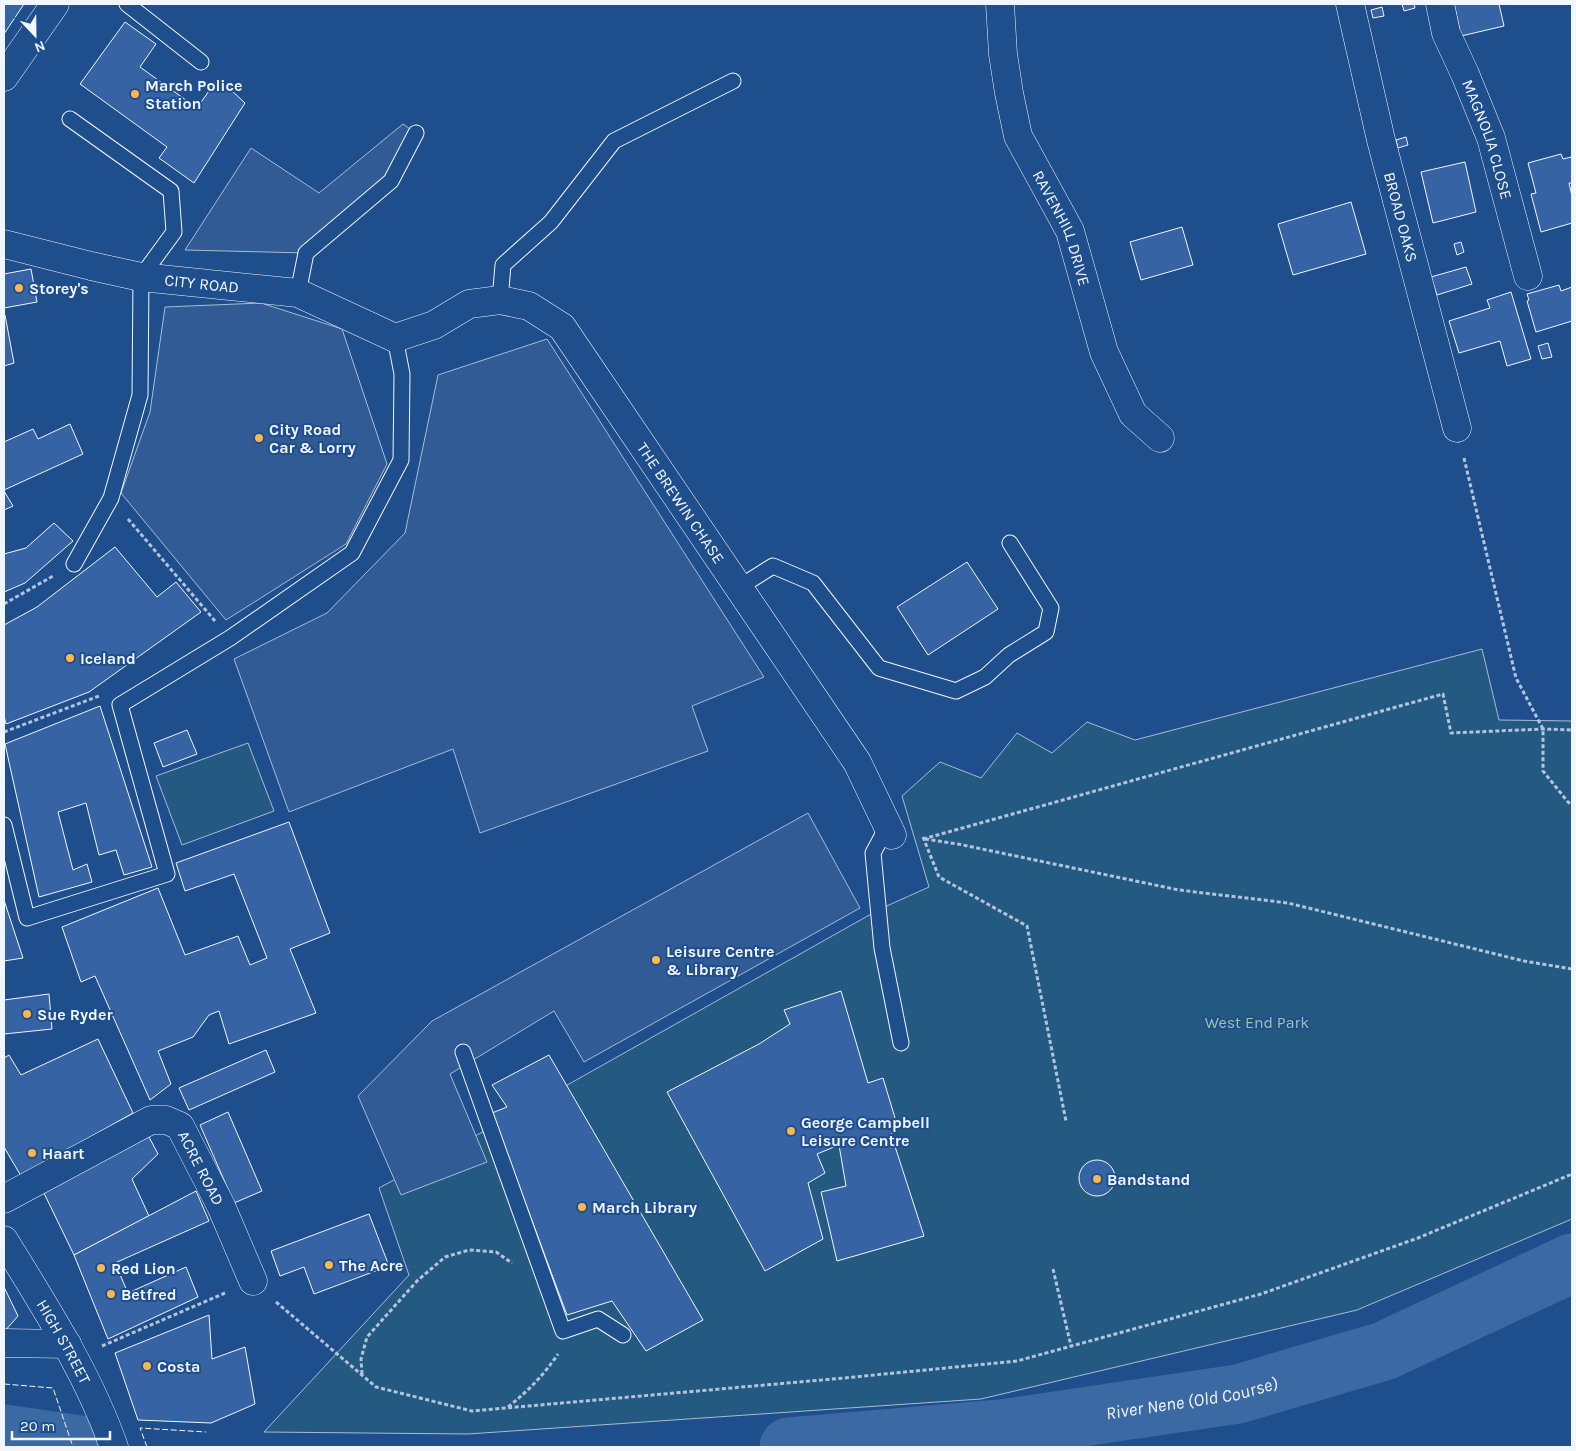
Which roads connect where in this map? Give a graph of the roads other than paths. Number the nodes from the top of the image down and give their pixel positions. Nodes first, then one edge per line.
1 (55, 4) edge
2 (127, 4) edge
3 (1000, 4) edge
4 (1350, 4) edge
5 (1440, 4) edge
6 (201, 62) dead end
7 (4, 76) edge
8 (733, 81) dead end
9 (70, 119) dead end
10 (416, 133) dead end
11 (4, 244) edge
12 (1528, 276) dead end
13 (140, 277) junction
14 (298, 293) junction
15 (500, 300) junction
16 (395, 338) junction
17 (1456, 428) road end
18 (1160, 438) dead end
19 (1010, 543) dead end
20 (74, 564) road end
21 (738, 588) junction
22 (4, 825) edge
23 (890, 830) joint
24 (901, 1043) dead end
25 (463, 1052) dead end
26 (4, 1199) edge
27 (4, 1240) edge
28 (253, 1282) road end
29 (623, 1335) dead end
30 (4, 1343) edge
31 (71, 1351) junction
32 (110, 1437) edge

1 - 7 street
2 - 6 lane
3 - 18 street, RAVENHILL DRIVE
4 - 17 street, BROAD OAKS
5 - 12 street, MAGNOLIA CLOSE
8 - 15 lane
9 - 13 lane
10 - 14 lane
11 - 13 street, CITY ROAD
13 - 14 street, CITY ROAD
13 - 20 lane
14 - 16 street, CITY ROAD
15 - 16 street, THE BREWIN CHASE
15 - 21 street, THE BREWIN CHASE
16 - 22 lane
19 - 21 lane
21 - 23 street, THE BREWIN CHASE
23 - 24 lane
25 - 29 lane
26 - 28 street, ACRE ROAD
27 - 31 street, HIGH STREET
30 - 31 street
31 - 32 street, HIGH STREET

